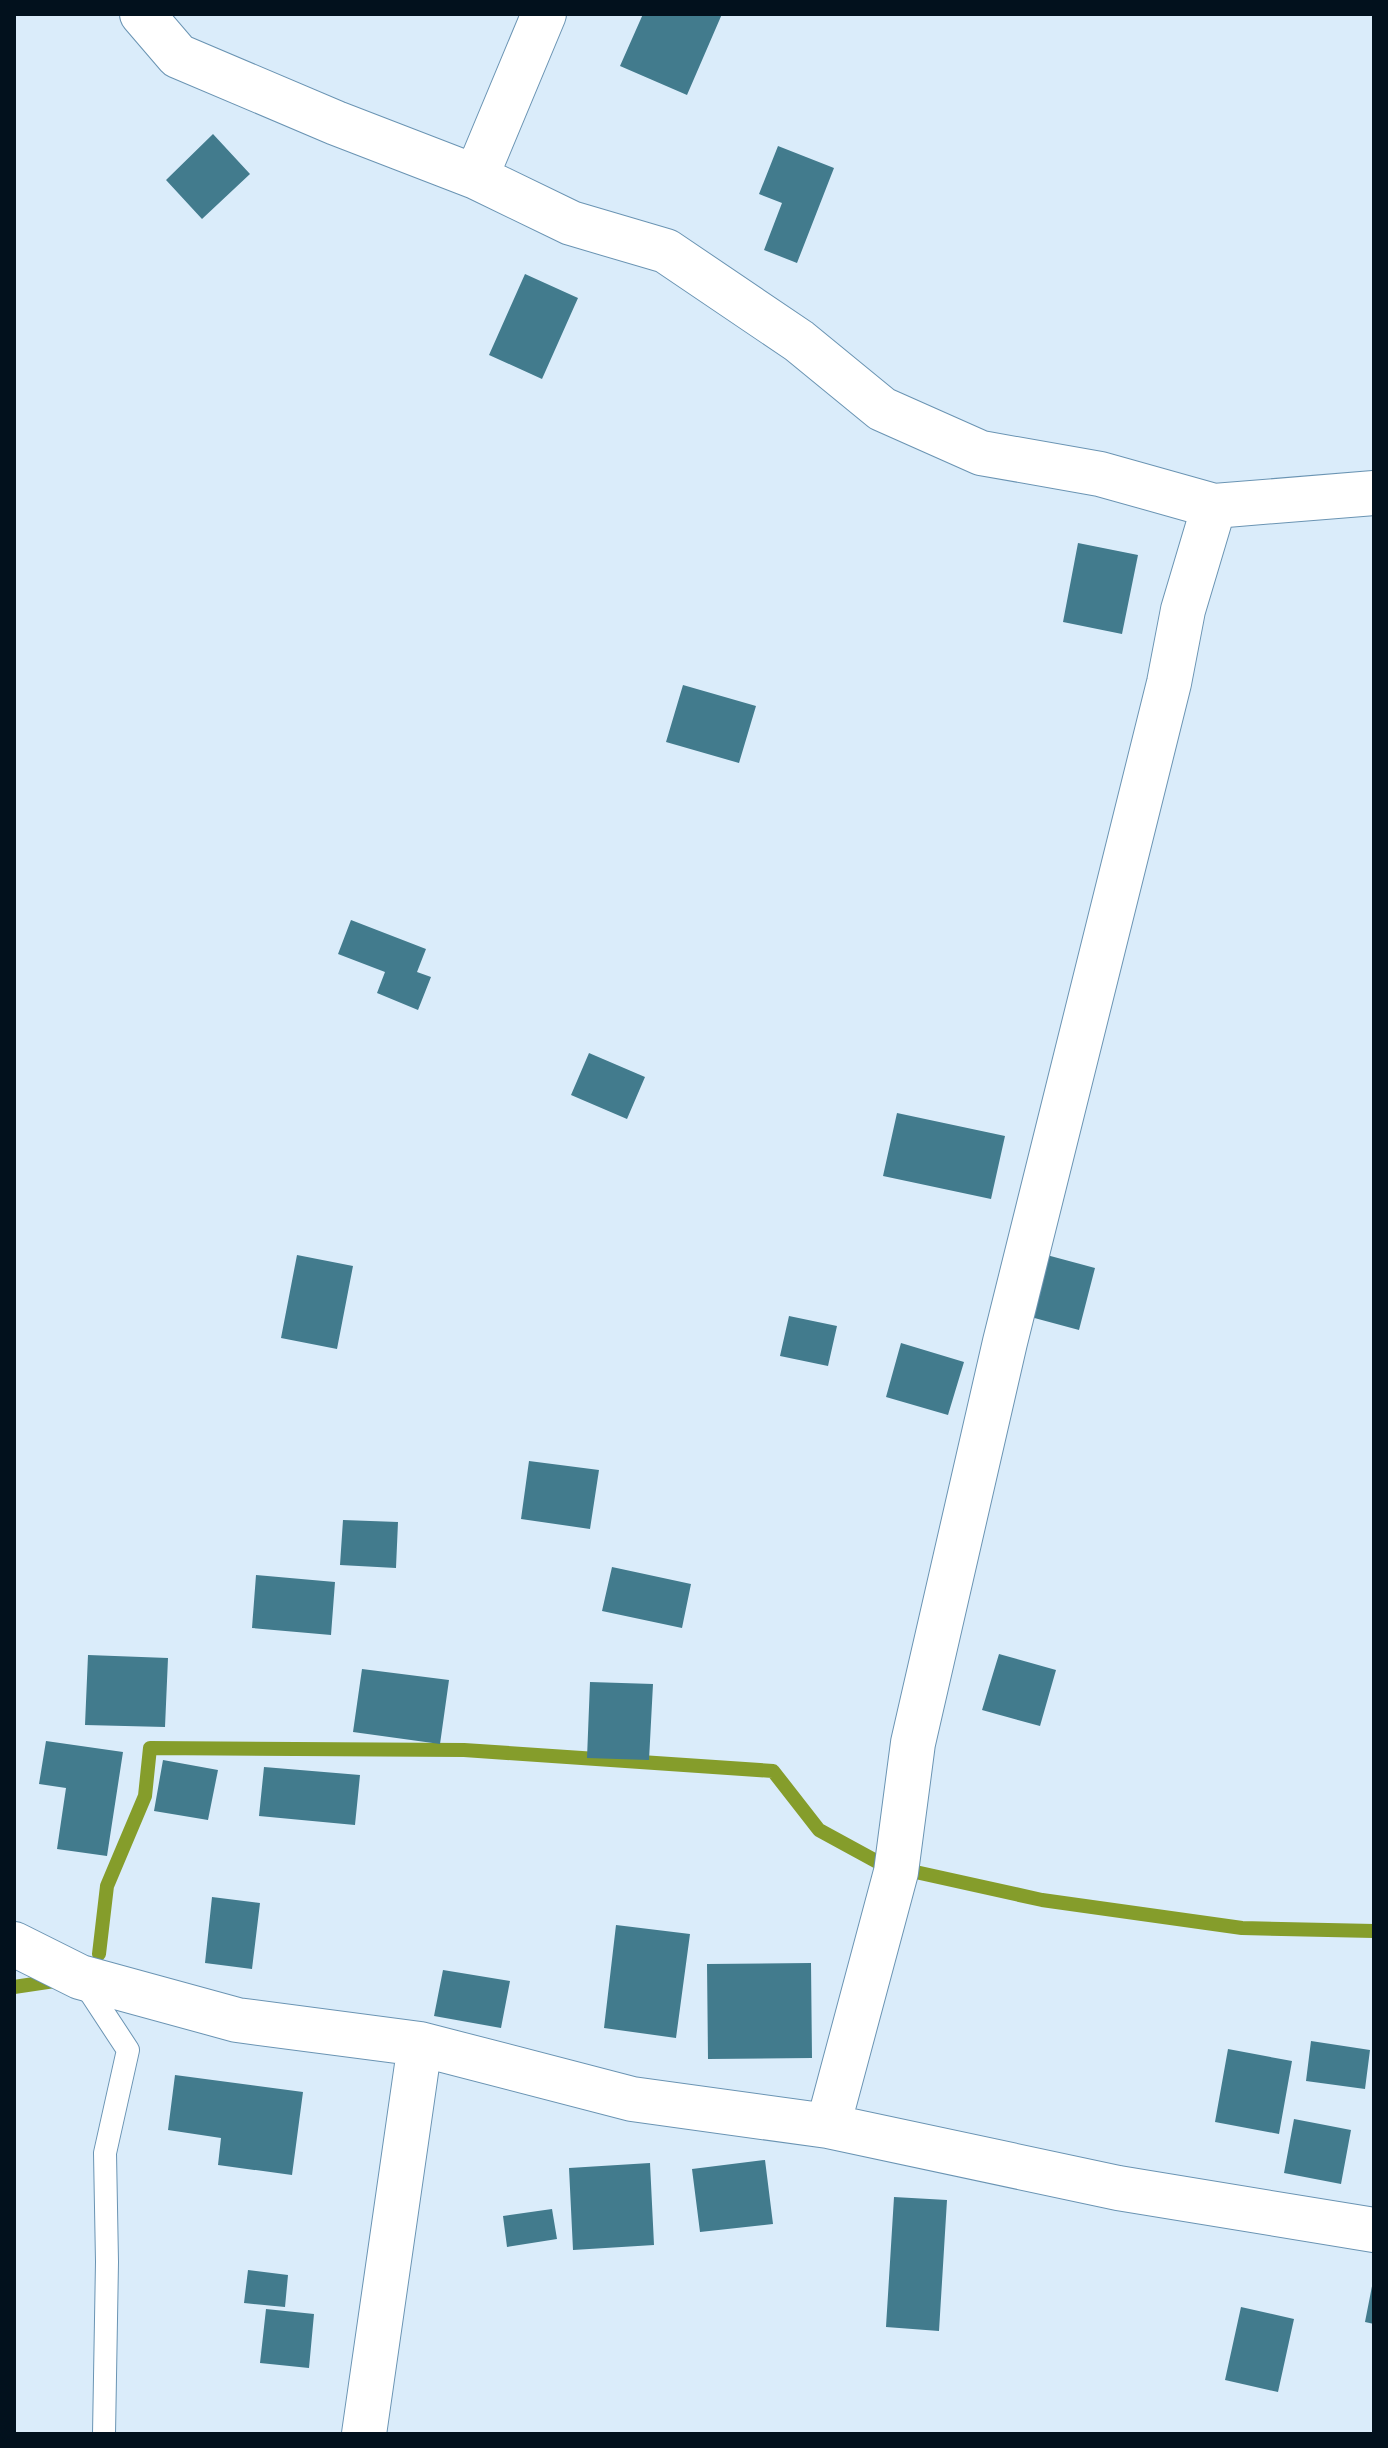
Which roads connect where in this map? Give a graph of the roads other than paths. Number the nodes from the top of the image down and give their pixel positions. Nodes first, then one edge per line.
1 (142, 14) edge
2 (544, 14) edge
3 (476, 177) junction
4 (1374, 493) edge
5 (1214, 506) junction
6 (14, 1944) edge
7 (80, 1977) junction
8 (420, 2044) junction
9 (828, 2126) junction
10 (1374, 2230) edge
11 (104, 2434) edge
12 (364, 2434) edge

1 - 3 street
2 - 3 street
3 - 5 street
4 - 5 street
5 - 9 street
6 - 7 street
7 - 8 street
7 - 11 lane
8 - 9 street
8 - 12 street
9 - 10 street

